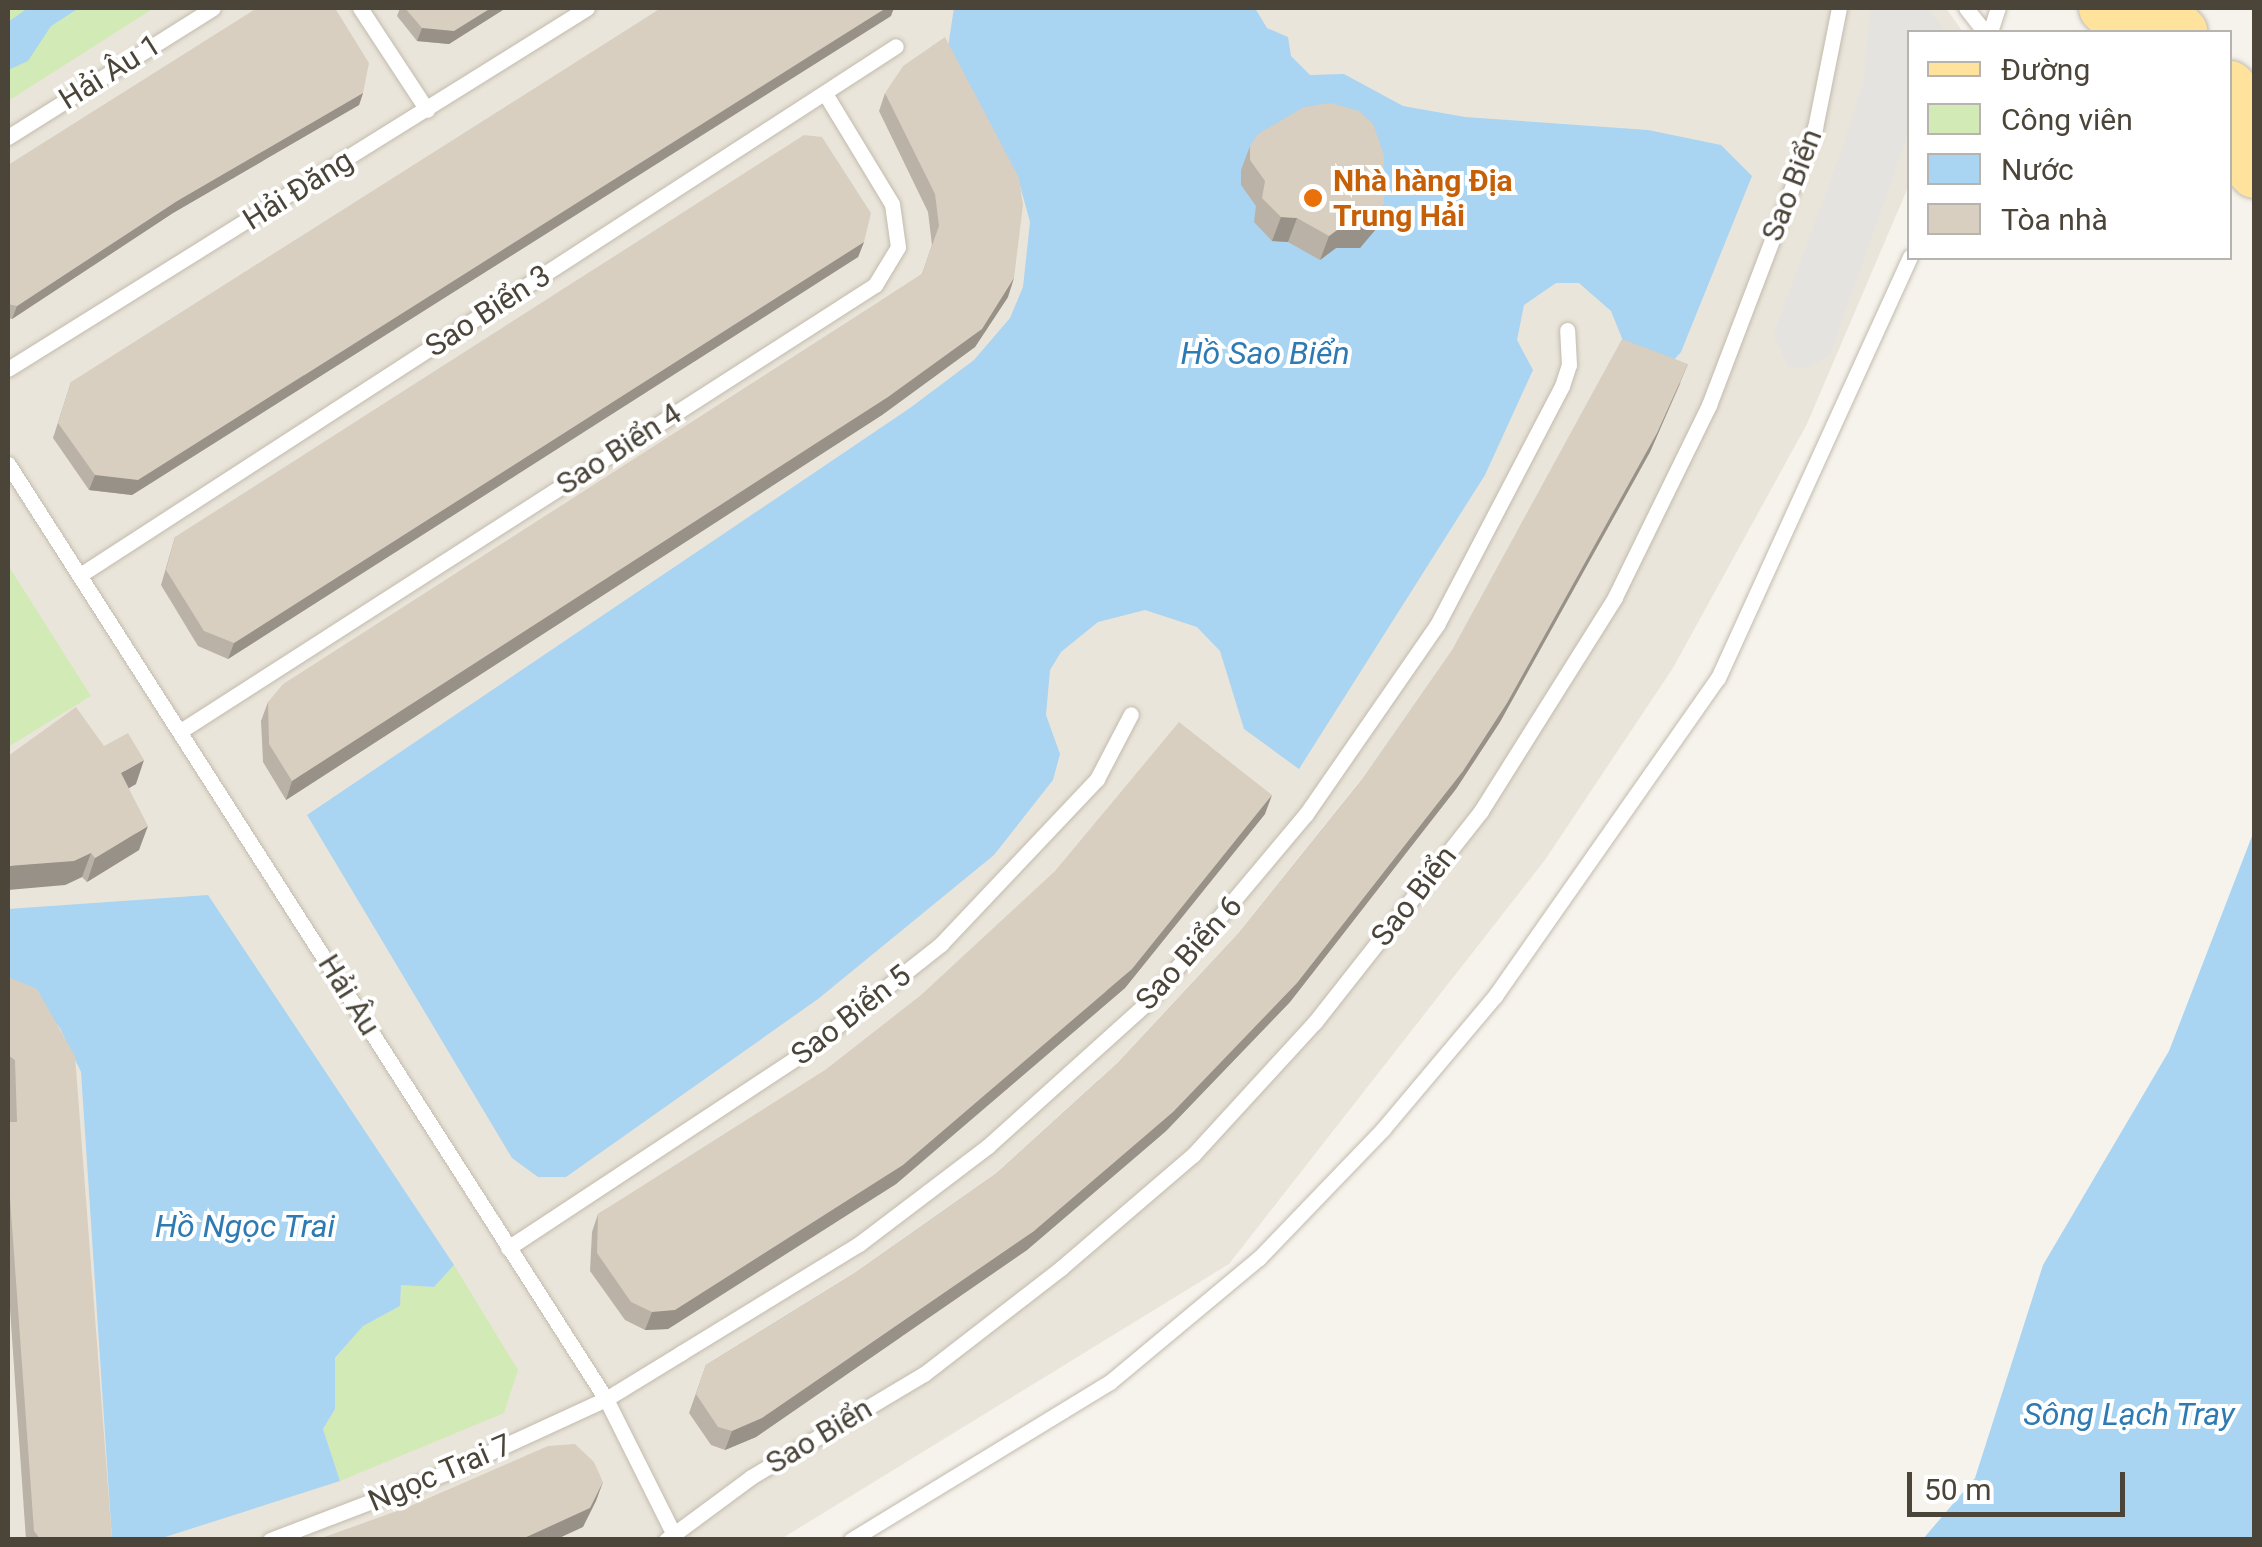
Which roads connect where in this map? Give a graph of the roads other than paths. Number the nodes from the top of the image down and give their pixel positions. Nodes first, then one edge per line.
1 (213, 8) edge
2 (360, 8) edge
3 (587, 8) edge
4 (1838, 8) edge
5 (1966, 8) edge
6 (2104, 8) edge
7 (2160, 8) edge
8 (1985, 30) edge
9 (2124, 30) edge
10 (2180, 30) edge
11 (896, 46) dead end
12 (2232, 88) edge
13 (826, 95) junction
14 (427, 110) junction
15 (2254, 114) edge
16 (8, 137) edge
17 (2232, 147) edge
18 (2254, 173) edge
19 (1909, 260) edge
20 (1566, 330) dead end
21 (8, 369) edge
22 (8, 464) edge
23 (80, 574) junction
24 (1131, 714) dead end
25 (182, 730) junction
26 (508, 1248) junction
27 (606, 1399) junction
28 (670, 1537) edge
29 (270, 1540) edge
30 (851, 1540) edge

1 - 16 lane, Hải Âu 1
2 - 14 lane
3 - 14 lane, Hải Đăng
4 - 28 lane, Sao Biển
5 - 8 lane
6 - 9 main road
7 - 10 main road
11 - 13 lane, Sao Biển 3
12 - 15 main road
13 - 23 lane, Sao Biển 3
13 - 25 lane, Sao Biển 4
14 - 21 lane, Hải Đăng
17 - 18 main road
19 - 30 lane
20 - 27 lane, Sao Biển 6
22 - 23 lane, Hải Âu
23 - 25 lane, Hải Âu
24 - 26 lane, Sao Biển 5
25 - 26 lane, Hải Âu
26 - 27 lane, Hải Âu
27 - 28 lane, Hải Âu
27 - 29 lane, Ngọc Trai 7

